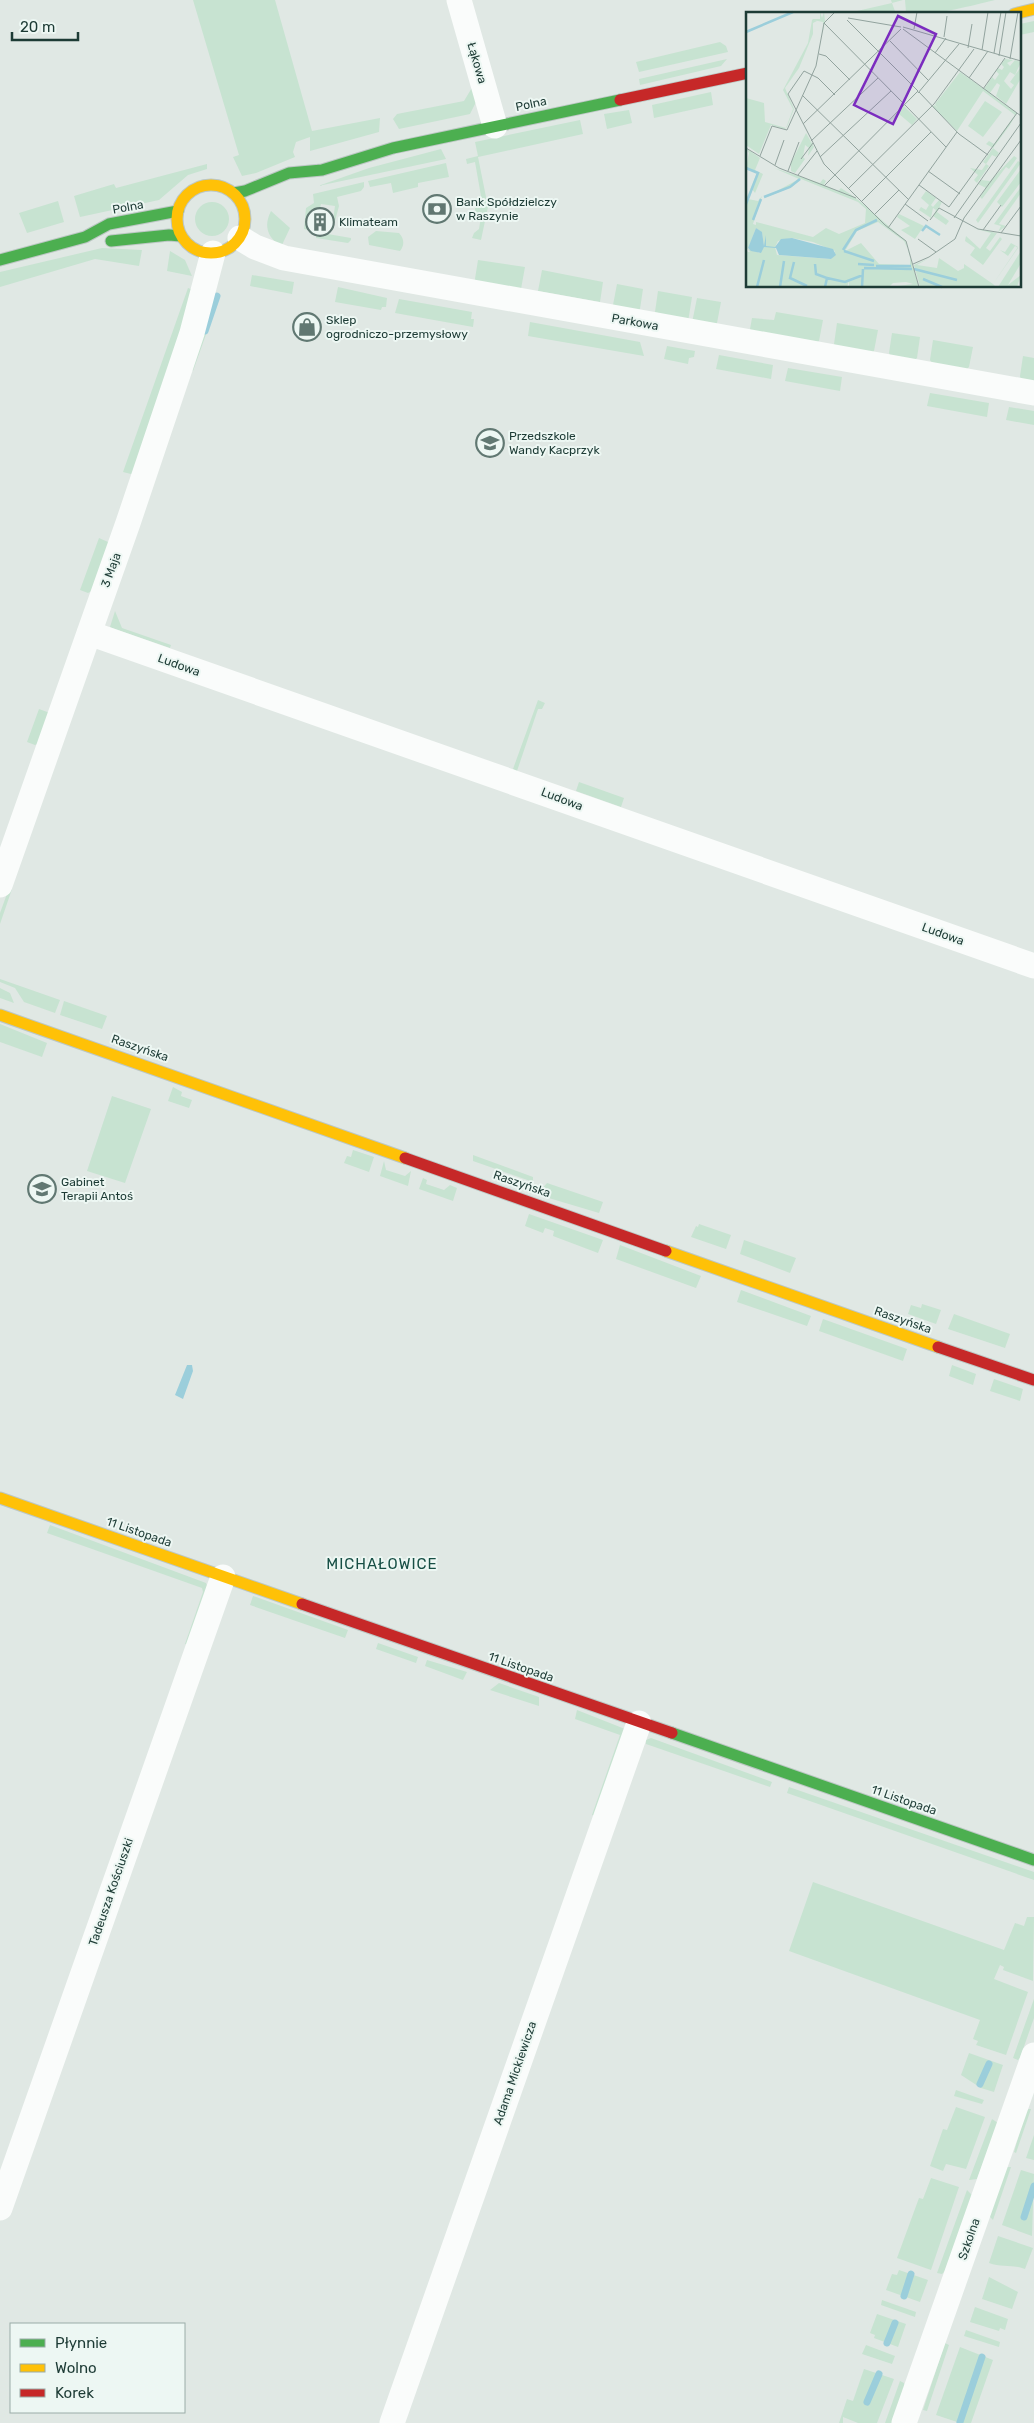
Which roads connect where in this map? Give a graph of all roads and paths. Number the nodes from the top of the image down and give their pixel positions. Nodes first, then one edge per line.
1 (458, 0) edge
2 (746, 73) edge
3 (495, 126) junction
4 (322, 170) junction
5 (302, 184) dead end
6 (234, 193) junction
7 (178, 210) junction
8 (255, 210) dead end
9 (243, 228) junction
10 (181, 236) junction
11 (85, 237) junction
12 (213, 253) junction
13 (0, 260) edge
14 (1034, 393) edge
15 (89, 633) junction
16 (0, 885) edge
17 (1034, 966) edge
18 (0, 1015) edge
19 (1034, 1380) edge
20 (0, 1498) edge
21 (223, 1576) junction
22 (639, 1723) junction
23 (1034, 1860) edge
24 (1034, 2055) edge
25 (0, 2208) edge
26 (392, 2423) edge
27 (904, 2423) edge

1 - 3 street, Łąkowa
2 - 3 street, Polna
3 - 4 street, Polna
4 - 5 street, Polna
4 - 6 street, Polna
6 - 7 street
6 - 9 street
7 - 10 street
7 - 11 street, Polna
8 - 9 street
9 - 12 street
9 - 14 street, Parkowa
10 - 11 street, Polna
10 - 12 street
11 - 13 street, Polna
12 - 15 street, 3 Maja
15 - 16 street, 3 Maja
15 - 17 street, Ludowa
18 - 19 street, Raszyńska
20 - 21 street, 11 Listopada
21 - 22 street, 11 Listopada
21 - 25 street, Tadeusza Kościuszki
22 - 23 street, 11 Listopada
22 - 26 street, Adama Mickiewicza
24 - 27 street, Szkolna

